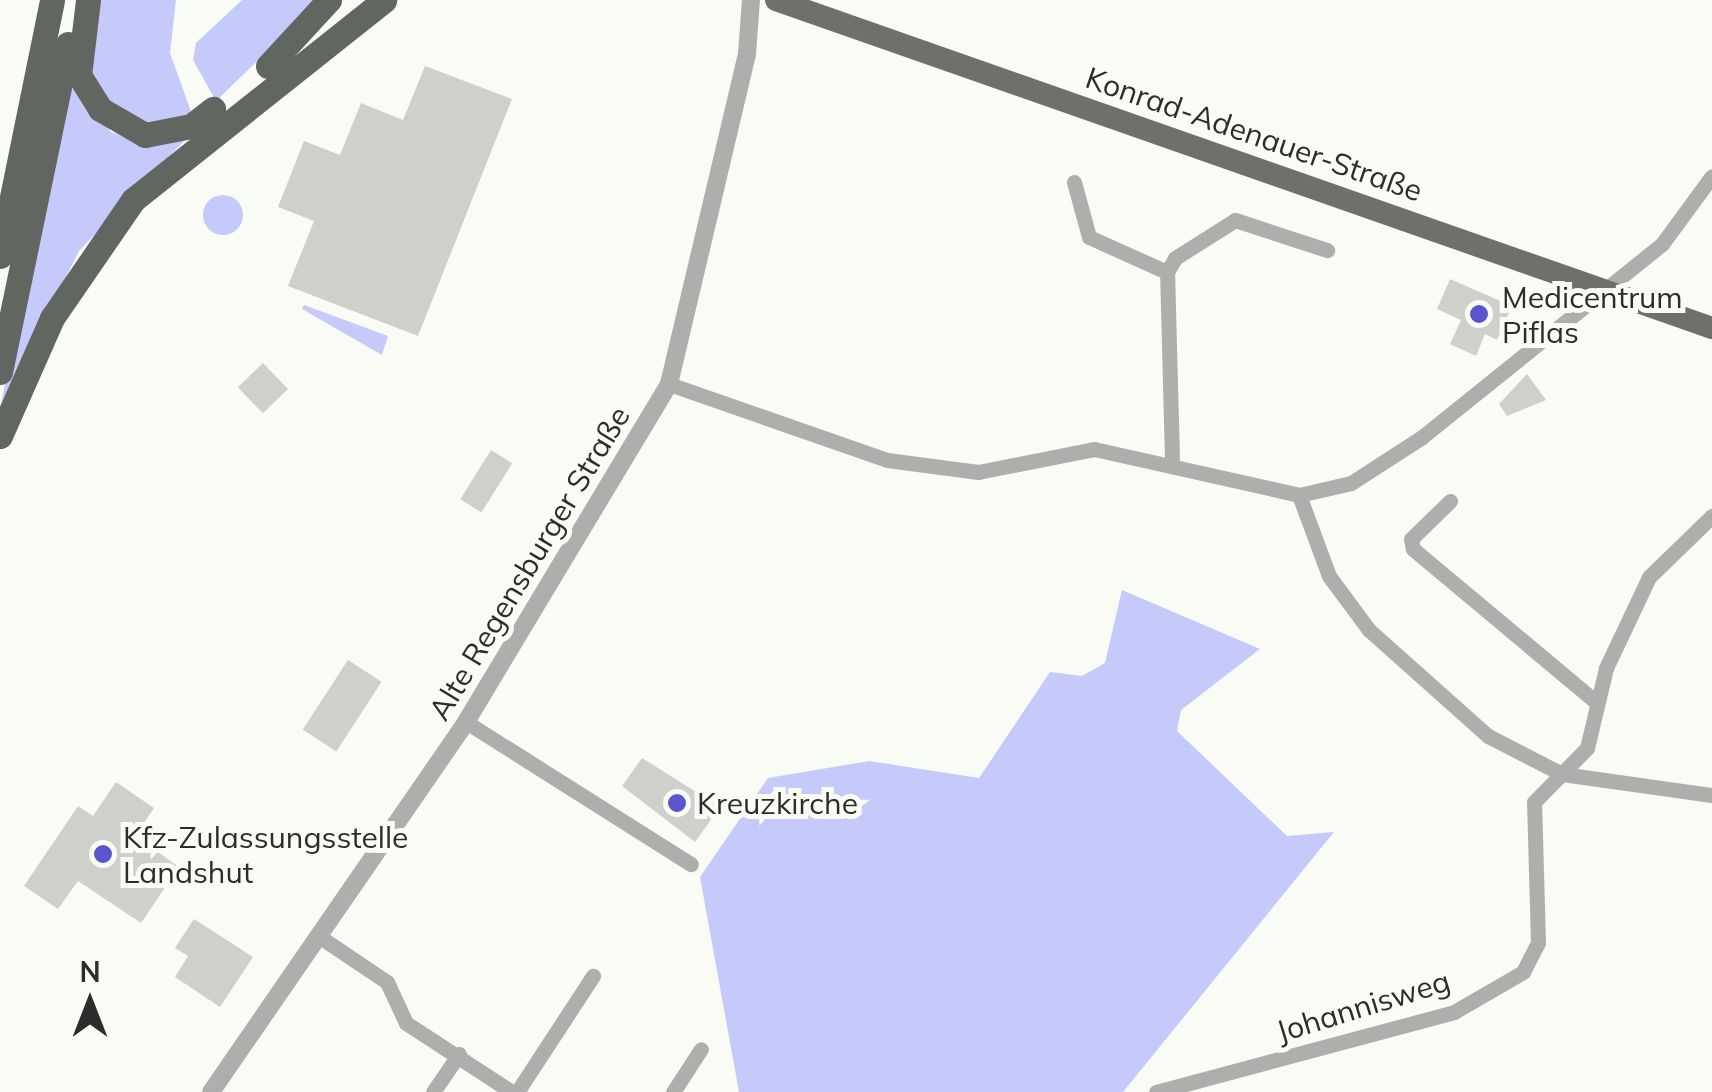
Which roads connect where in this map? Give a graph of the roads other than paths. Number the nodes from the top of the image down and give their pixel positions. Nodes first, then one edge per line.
1 (52, 0) edge
2 (78, 0) edge
3 (88, 0) edge
4 (328, 0) edge
5 (350, 0) edge
6 (384, 0) edge
7 (751, 0) edge
8 (776, 0) edge
9 (316, 45) junction
10 (1712, 176) edge
11 (1074, 182) dead end
12 (1326, 250) dead end
13 (0, 256) edge
14 (1167, 272) junction
15 (1608, 290) junction
16 (1712, 328) edge
17 (0, 372) edge
18 (670, 384) junction
19 (0, 436) edge
20 (1172, 460) junction
21 (1299, 495) junction
22 (1450, 500) dead end
23 (1712, 516) edge
24 (1596, 701) junction
25 (466, 722) junction
26 (1562, 774) junction
27 (1712, 795) edge
28 (691, 864) dead end
29 (317, 935) junction
30 (594, 976) dead end
31 (701, 1048) dead end
32 (459, 1054) junction
33 (211, 1092) edge
34 (434, 1092) edge
35 (514, 1092) edge
36 (673, 1092) edge
37 (1156, 1092) edge

1 - 13 highway
2 - 17 highway
3 - 4 highway
5 - 9 highway
6 - 9 highway
7 - 18 street, Alte Regensburger Straße
8 - 15 main road, Konrad-Adenauer-Straße
9 - 19 highway
10 - 15 street
11 - 14 street
12 - 14 street
14 - 20 street
15 - 16 main road, Konrad-Adenauer-Straße
15 - 21 street
18 - 20 street
18 - 25 street, Alte Regensburger Straße
20 - 21 street
21 - 26 street
22 - 24 street
23 - 24 street, Johannisweg
24 - 26 street, Johannisweg
25 - 28 street
25 - 29 street, Alte Regensburger Straße
26 - 27 street
26 - 37 street, Johannisweg
29 - 32 street
29 - 33 street, Alte Regensburger Straße
30 - 35 street
31 - 36 street
32 - 34 street
32 - 35 street

